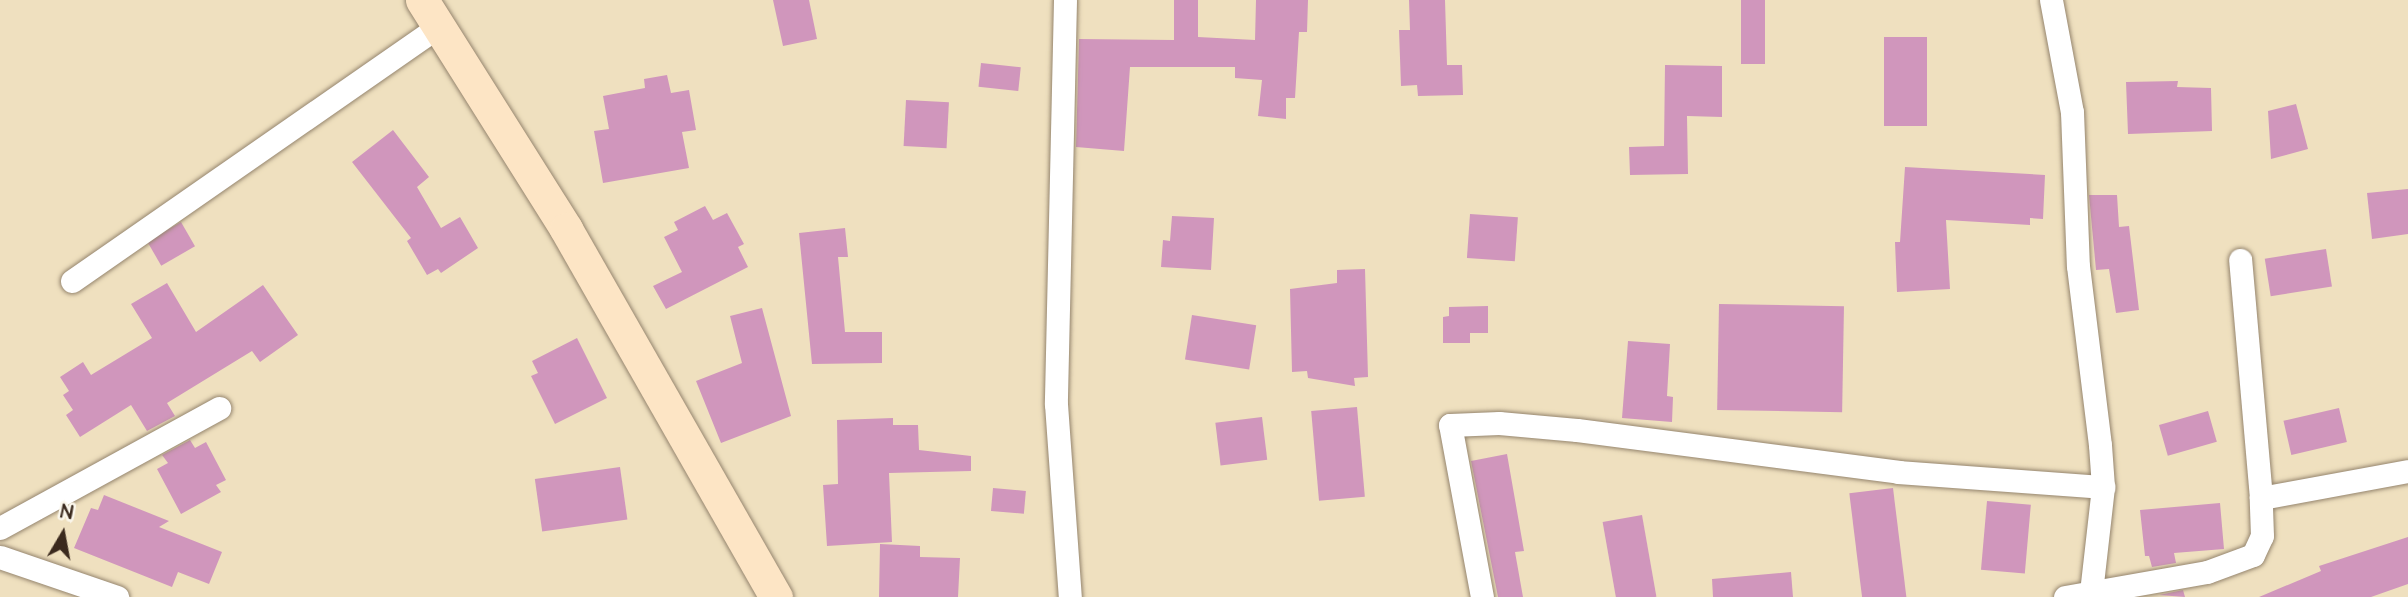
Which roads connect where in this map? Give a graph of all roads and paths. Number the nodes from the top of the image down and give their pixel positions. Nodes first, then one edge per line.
1 (1065, 0) edge
2 (2051, 0) edge
3 (431, 12) edge
4 (2240, 260) dead end
5 (72, 281) dead end
6 (219, 408) dead end
7 (2408, 471) edge
8 (2103, 487) junction
9 (2261, 498) junction
10 (0, 528) edge
11 (0, 557) edge
12 (2091, 592) junction
13 (117, 597) edge
14 (776, 597) edge
15 (1070, 597) edge
16 (1482, 597) edge
17 (2065, 597) edge

1 - 15 street
2 - 8 street
3 - 5 street
3 - 14 main road
4 - 9 street
6 - 10 street
7 - 9 street
8 - 12 street
8 - 16 street
9 - 12 street
11 - 13 street
12 - 17 street

